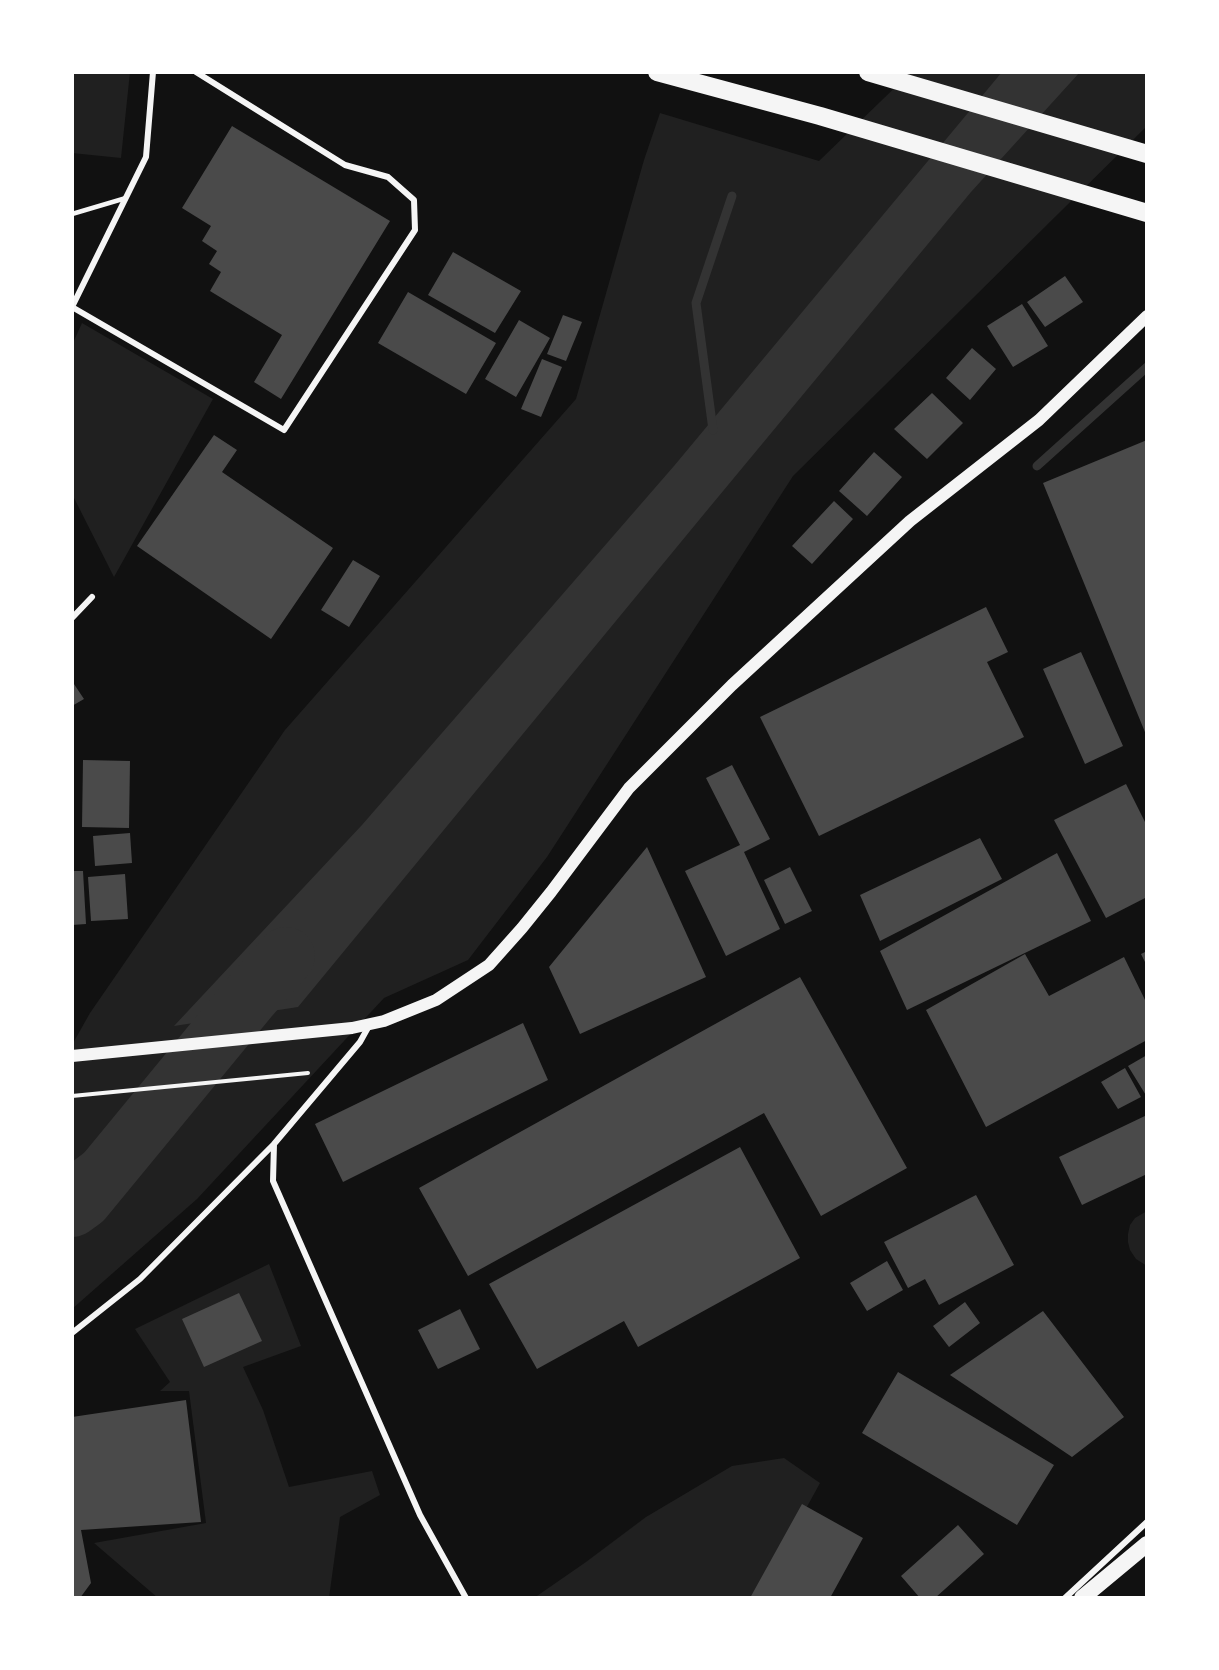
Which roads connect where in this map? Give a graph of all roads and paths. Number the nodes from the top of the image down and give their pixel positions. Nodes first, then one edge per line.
1 (153, 72) edge
2 (196, 72) edge
3 (657, 72) edge
4 (868, 72) edge
5 (1147, 154) edge
6 (126, 198) junction
7 (1147, 213) edge
8 (72, 214) edge
9 (72, 307) edge
10 (1147, 316) edge
11 (92, 597) dead end
12 (72, 618) edge
13 (370, 1024) junction
14 (72, 1056) edge
15 (318, 1072) dead end
16 (72, 1096) edge
17 (274, 1144) junction
18 (72, 1333) edge
19 (1147, 1522) edge
20 (1147, 1544) edge
21 (466, 1598) edge
22 (1065, 1598) edge
23 (1082, 1598) edge

1 - 6 street
2 - 9 street
3 - 7 highway
4 - 5 highway
6 - 8 lane
6 - 9 street
10 - 13 main road
11 - 12 street
13 - 14 main road
13 - 17 street
15 - 16 path
17 - 18 street
17 - 21 street
19 - 22 street
20 - 23 highway

